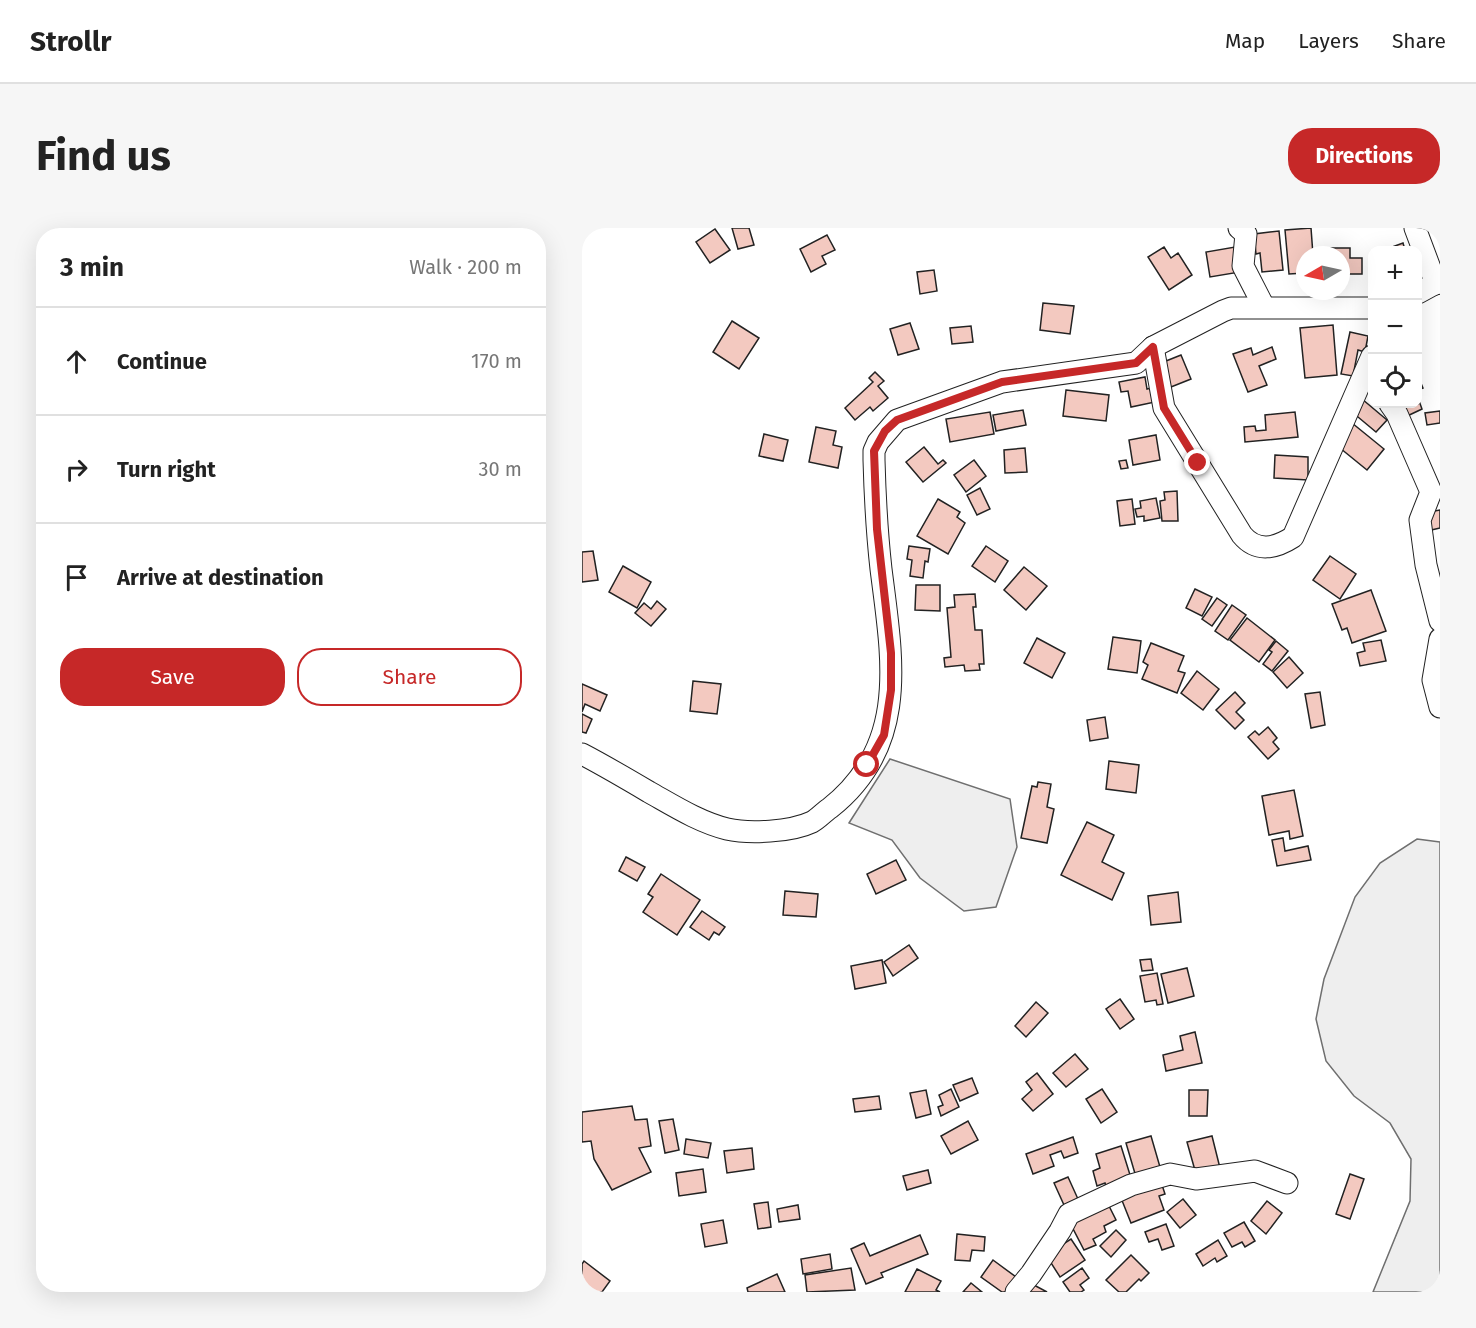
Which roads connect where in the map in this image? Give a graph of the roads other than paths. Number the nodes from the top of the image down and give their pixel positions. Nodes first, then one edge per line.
1 (1239, 228) edge
2 (1415, 228) edge
3 (1431, 286) edge
4 (1264, 307) junction
5 (1368, 308) edge
6 (1153, 347) junction
7 (1368, 373) edge
8 (1393, 408) edge
9 (1440, 621) edge
10 (1440, 639) edge
11 (1440, 706) edge
12 (582, 754) edge
13 (1287, 1183) dead end
14 (1016, 1292) edge

1 - 4 street
2 - 3 street
4 - 5 street
4 - 6 street
6 - 7 street
6 - 12 street
8 - 9 street
10 - 11 street
13 - 14 street

